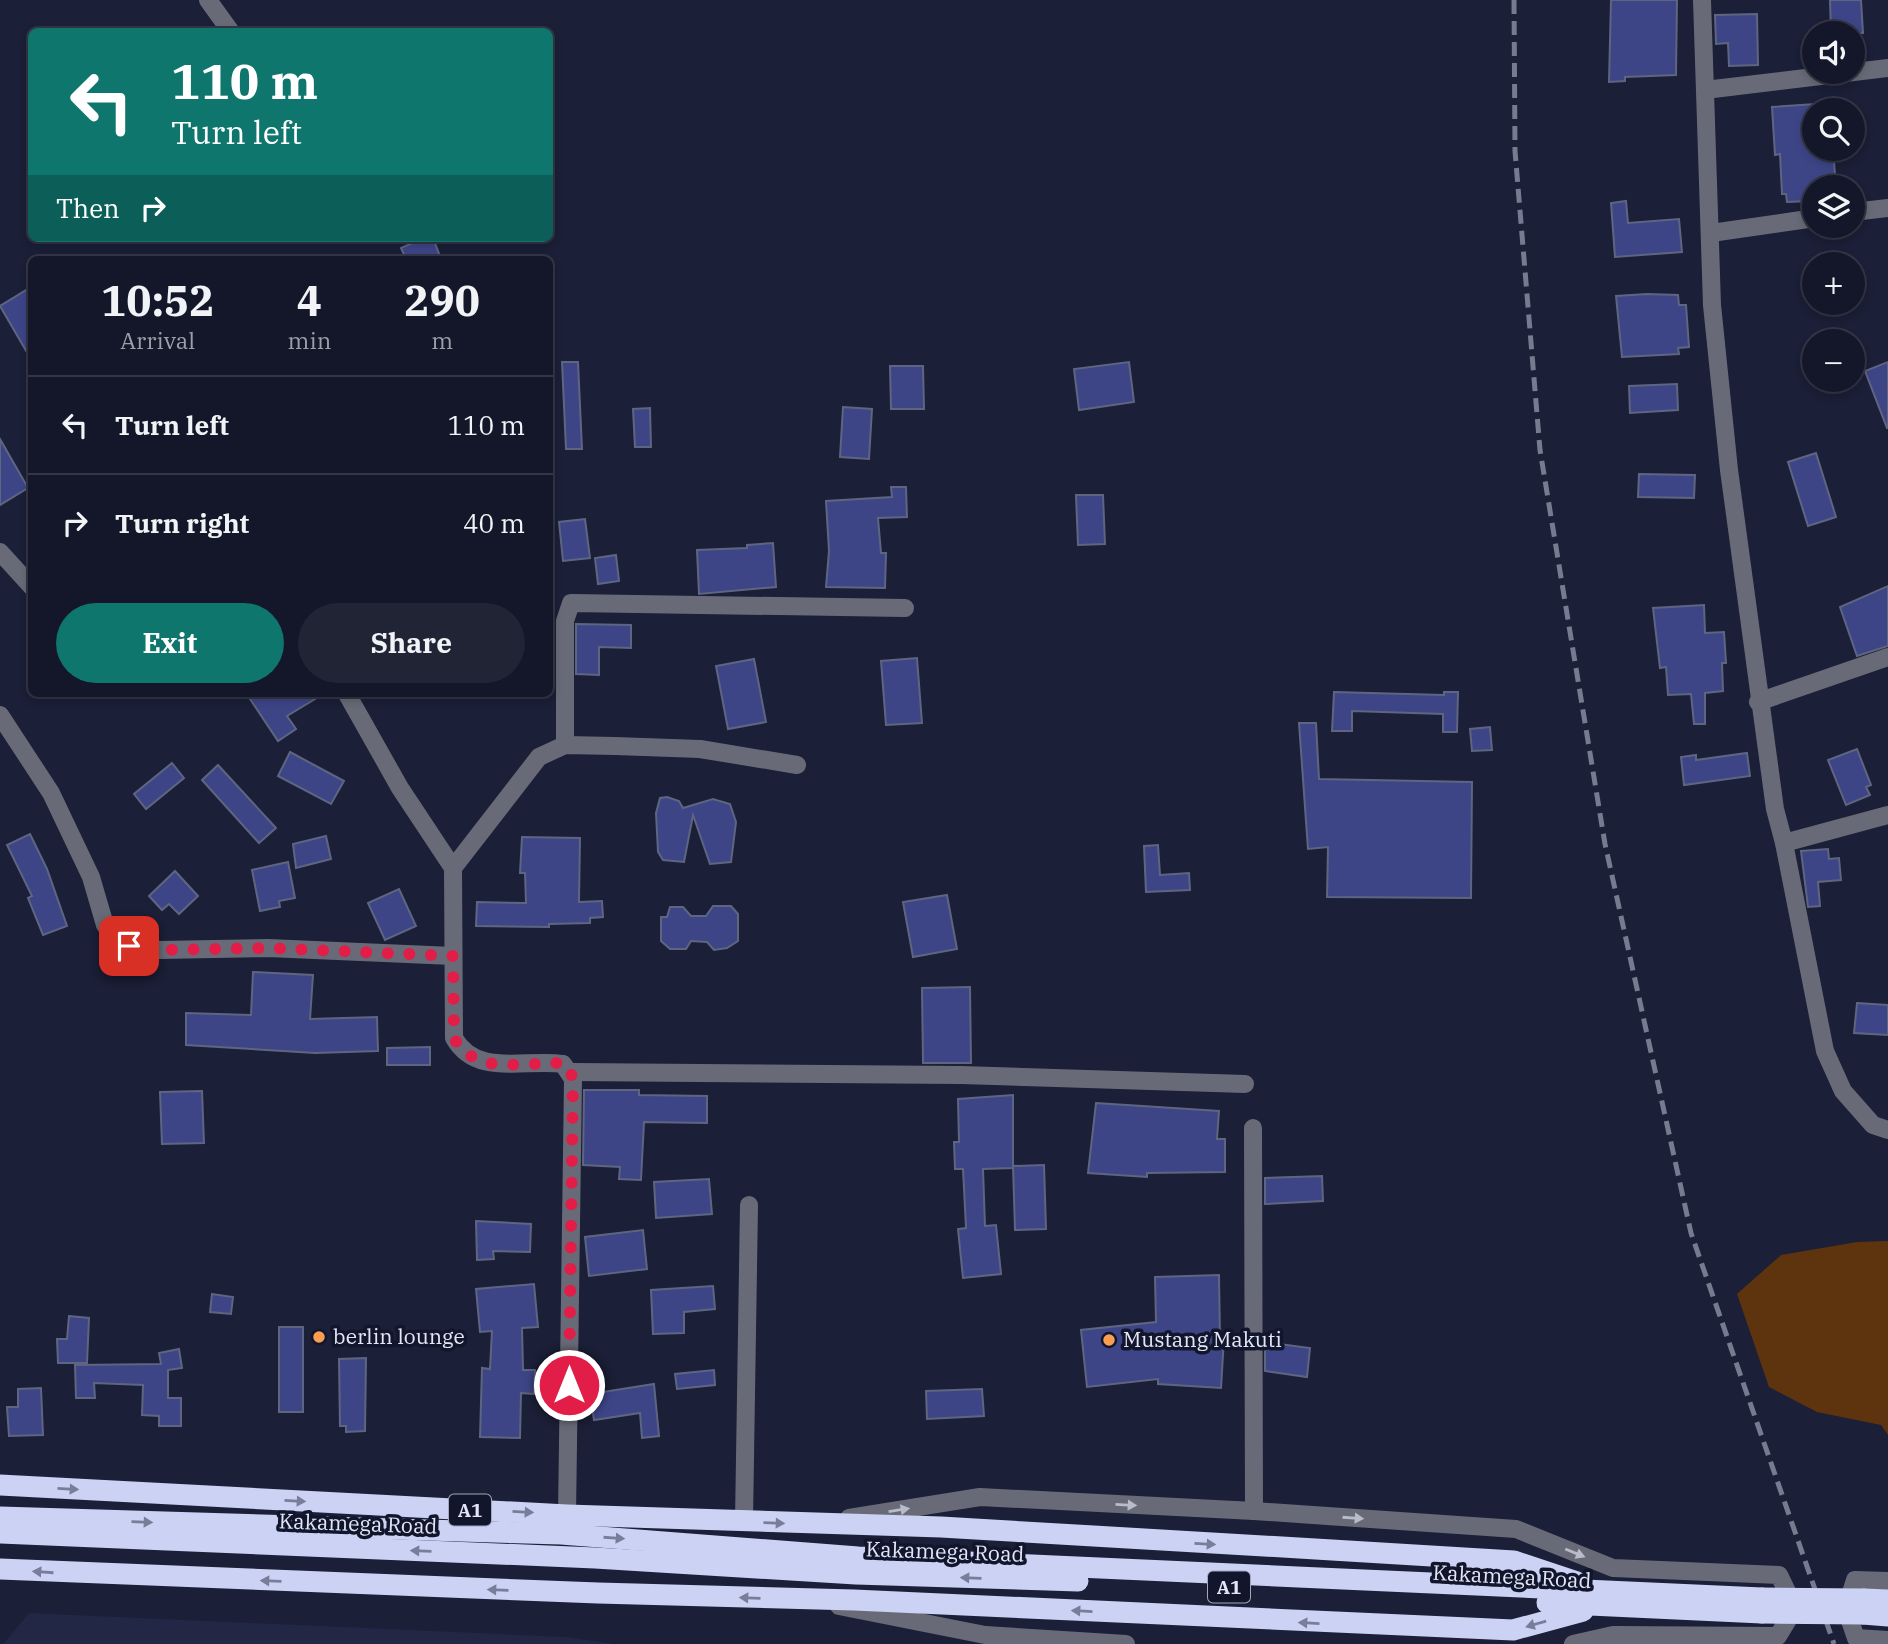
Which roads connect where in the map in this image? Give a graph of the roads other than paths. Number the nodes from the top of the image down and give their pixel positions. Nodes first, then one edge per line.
1 (208, 0) edge
2 (1702, 0) edge
3 (228, 28) edge
4 (1888, 68) edge
5 (1705, 90) junction
6 (1888, 208) edge
7 (1865, 211) edge
8 (1802, 220) edge
9 (1711, 233) junction
10 (0, 552) edge
11 (28, 583) edge
12 (905, 608) dead end
13 (1888, 657) edge
14 (349, 697) edge
15 (1758, 702) junction
16 (0, 715) edge
17 (565, 745) junction
18 (797, 765) dead end
19 (1888, 815) edge
20 (1784, 843) junction
21 (453, 868) junction
22 (453, 956) junction
23 (571, 1072) junction
24 (1245, 1084) dead end
25 (1253, 1128) dead end
26 (1888, 1130) edge
27 (749, 1205) dead end
28 (0, 1485) edge
29 (1254, 1511) junction
30 (567, 1514) junction
31 (0, 1517) edge
32 (744, 1521) junction
33 (808, 1524) junction
34 (0, 1533) edge
35 (0, 1570) edge
36 (1888, 1581) edge
37 (1602, 1598) junction
38 (806, 1600) junction
39 (1888, 1600) edge
40 (1888, 1616) edge
41 (1888, 1640) edge
42 (1126, 1644) edge
43 (1573, 1644) edge

1 - 3 street
2 - 5 street
4 - 5 street
5 - 9 street
6 - 7 street
8 - 9 street
9 - 15 street
10 - 11 street
12 - 17 street
13 - 15 street
14 - 21 street
15 - 20 street
16 - 22 street
17 - 18 street
17 - 21 street
19 - 20 street
20 - 26 street
21 - 22 street
22 - 23 street
23 - 24 street
23 - 30 street
25 - 29 street
27 - 32 street
28 -> 30 highway, A1
33 -> 29 street
29 -> 43 street
30 - 32 highway, A1
31 -> 37 highway, Kakamega Road / A1
32 -> 33 highway, A1
33 -> 37 highway, A1
37 -> 34 highway, Kakamega Road / A1
38 -> 35 highway, A1
36 - 41 street
37 -> 38 highway, A1
37 - 39 highway, A1, bridge
37 - 40 highway, Kakamega Road / A1, bridge
38 - 42 street

